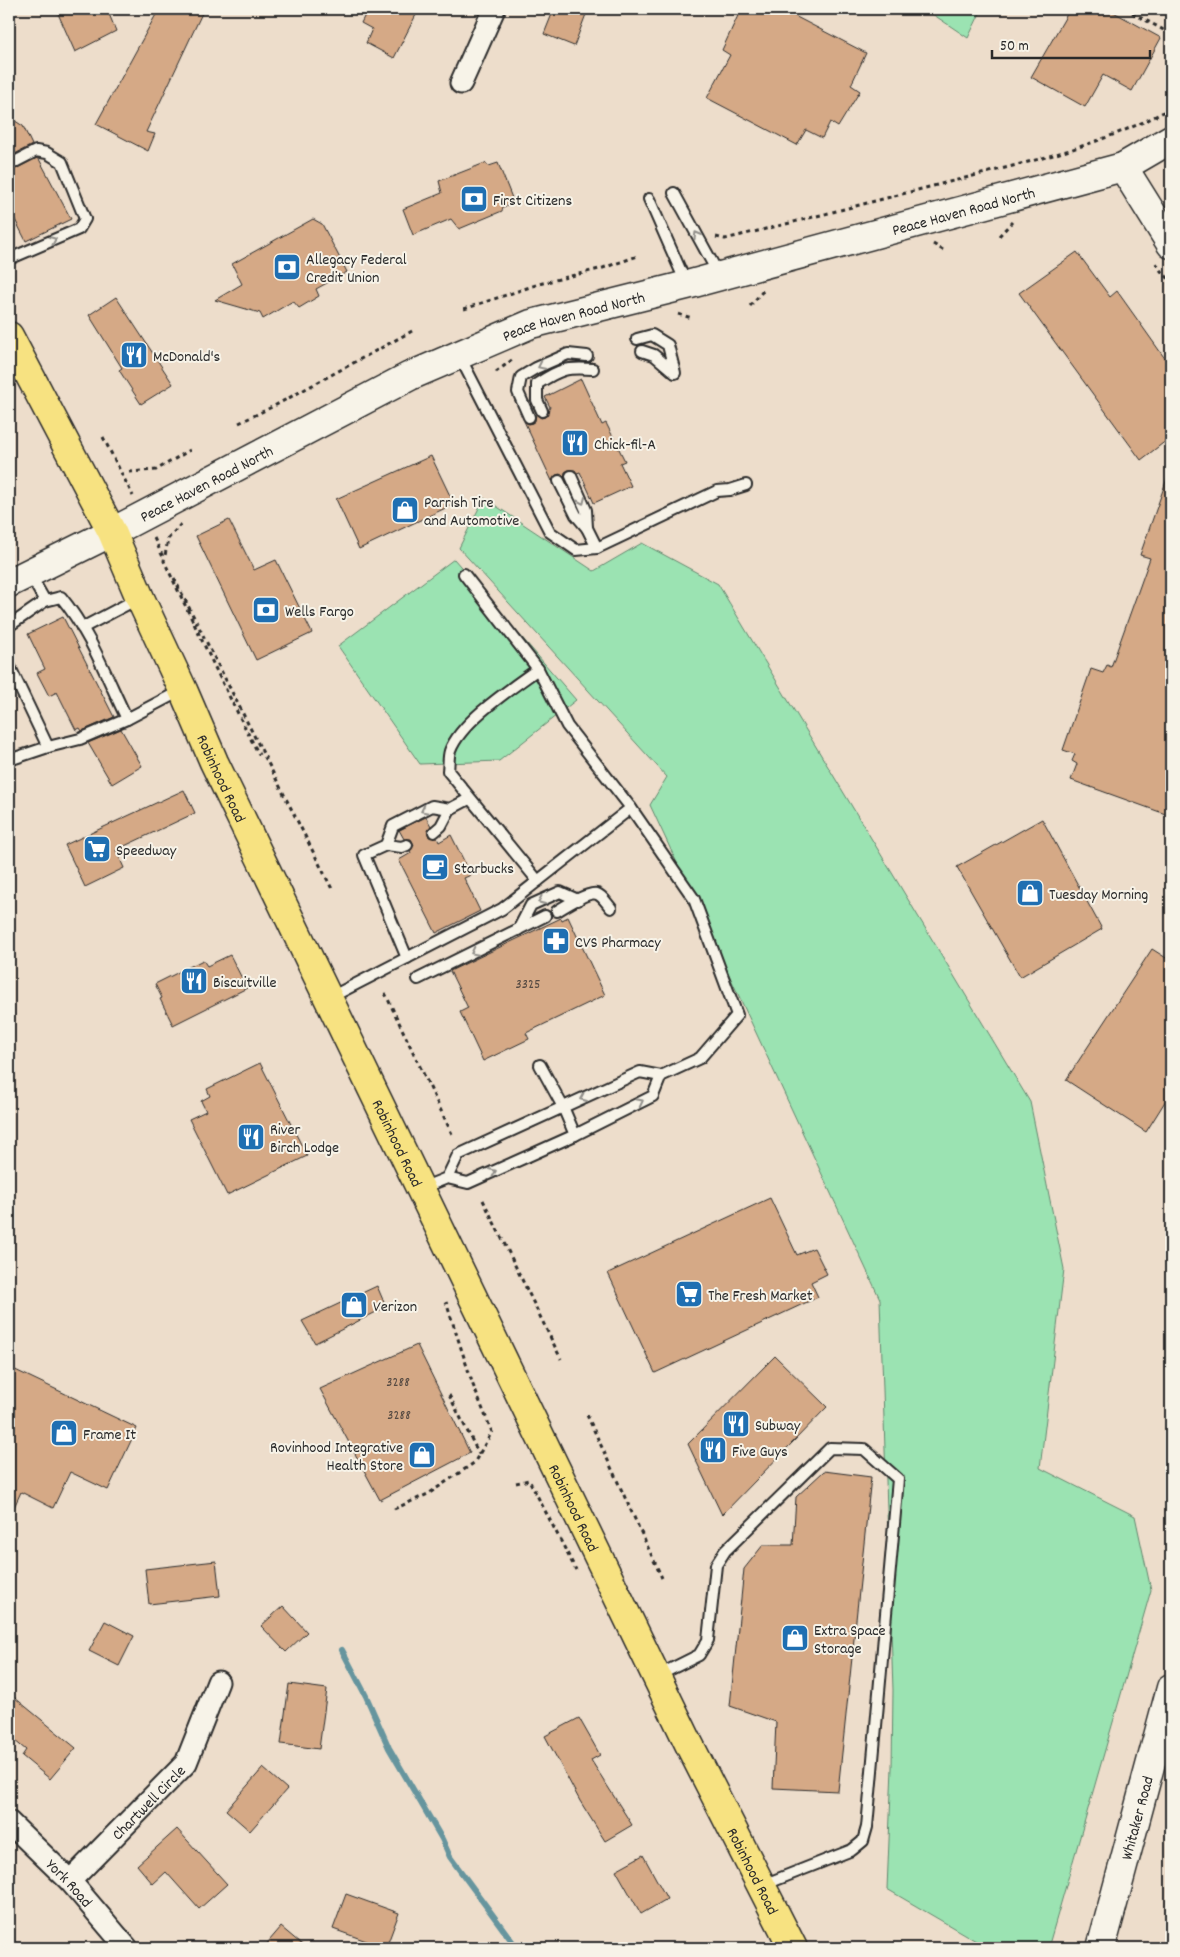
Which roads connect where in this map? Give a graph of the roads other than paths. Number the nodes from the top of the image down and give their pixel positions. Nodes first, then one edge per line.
1 (494, 9) edge
2 (461, 83) dead end
3 (1171, 139) edge
4 (9, 165) edge
5 (1123, 167) junction
6 (674, 193) dead end
7 (649, 199) dead end
8 (1161, 250) edge
9 (9, 259) edge
10 (720, 276) junction
11 (687, 285) junction
12 (9, 336) edge
13 (638, 339) dead end
14 (642, 351) dead end
15 (459, 355) junction
16 (587, 356) dead end
17 (593, 369) dead end
18 (542, 411) dead end
19 (529, 417) dead end
20 (571, 476) dead end
21 (560, 481) dead end
22 (746, 485) dead end
23 (587, 528) junction
24 (112, 532) junction
25 (597, 548) junction
26 (464, 574) dead end
27 (19, 577) edge
28 (140, 598) junction
29 (45, 601) junction
30 (9, 626) edge
31 (82, 628) junction
32 (9, 665) edge
33 (538, 669) junction
34 (183, 690) junction
35 (127, 718) junction
36 (48, 747) junction
37 (9, 760) edge
38 (469, 799) junction
39 (631, 808) junction
40 (450, 809) junction
41 (434, 832) dead end
42 (386, 845) junction
43 (407, 845) dead end
44 (538, 881) junction
45 (578, 900) junction
46 (611, 908) dead end
47 (557, 911) dead end
48 (545, 916) dead end
49 (518, 930) junction
50 (408, 958) junction
51 (418, 979) dead end
52 (328, 998) junction
53 (540, 1065) dead end
54 (661, 1076) junction
55 (563, 1107) junction
56 (575, 1135) junction
57 (447, 1178) junction
58 (420, 1189) junction
59 (656, 1676) junction
60 (218, 1682) dead end
61 (1171, 1688) edge
62 (9, 1822) edge
63 (70, 1881) junction
64 (761, 1885) junction
65 (127, 1948) edge
66 (793, 1948) edge
67 (1101, 1948) edge

1 - 2 street
3 - 5 main road, Peace Haven Road North
9 -> 4 lane
5 - 8 main road
5 - 10 main road, Peace Haven Road North
10 -> 6 lane
7 - 11 lane
10 - 11 main road, Peace Haven Road North
11 - 15 main road, Peace Haven Road North
12 - 24 main road, Robinhood Road
13 - 14 lane
15 - 24 main road, Peace Haven Road North
15 - 25 lane
16 -> 19 lane
17 - 18 lane
20 -> 23 lane
21 - 23 lane
22 - 25 lane
23 - 25 lane
24 - 27 main road, Peace Haven Road North
24 - 28 main road, Robinhood Road
26 - 33 lane
27 - 29 lane
28 - 31 lane
28 - 34 main road, Robinhood Road
29 - 30 lane
29 - 31 lane
31 - 35 lane
32 - 36 lane
33 - 38 lane
33 - 39 lane
34 - 35 lane
34 - 52 main road, Robinhood Road
35 - 36 lane
36 - 37 lane
38 - 40 lane
38 - 44 lane
39 - 44 lane
39 - 54 lane
40 - 41 lane
40 -> 42 lane
42 - 43 lane
42 - 50 lane
44 - 50 lane
45 - 46 lane
45 - 47 lane
45 -> 49 lane
48 - 49 lane
49 -> 51 lane
50 - 52 lane
52 - 58 main road, Robinhood Road
53 - 55 lane
54 -> 55 lane
56 -> 54 lane
55 - 56 lane
55 - 57 lane
57 -> 56 lane
57 - 58 lane
58 - 59 main road, Robinhood Road
59 - 64 main road, Robinhood Road
59 - 64 lane
60 - 63 street, Chartwell Circle
61 - 67 main road, Whitaker Road
62 - 63 street, York Road
63 - 65 street, York Road
64 - 66 main road, Robinhood Road

